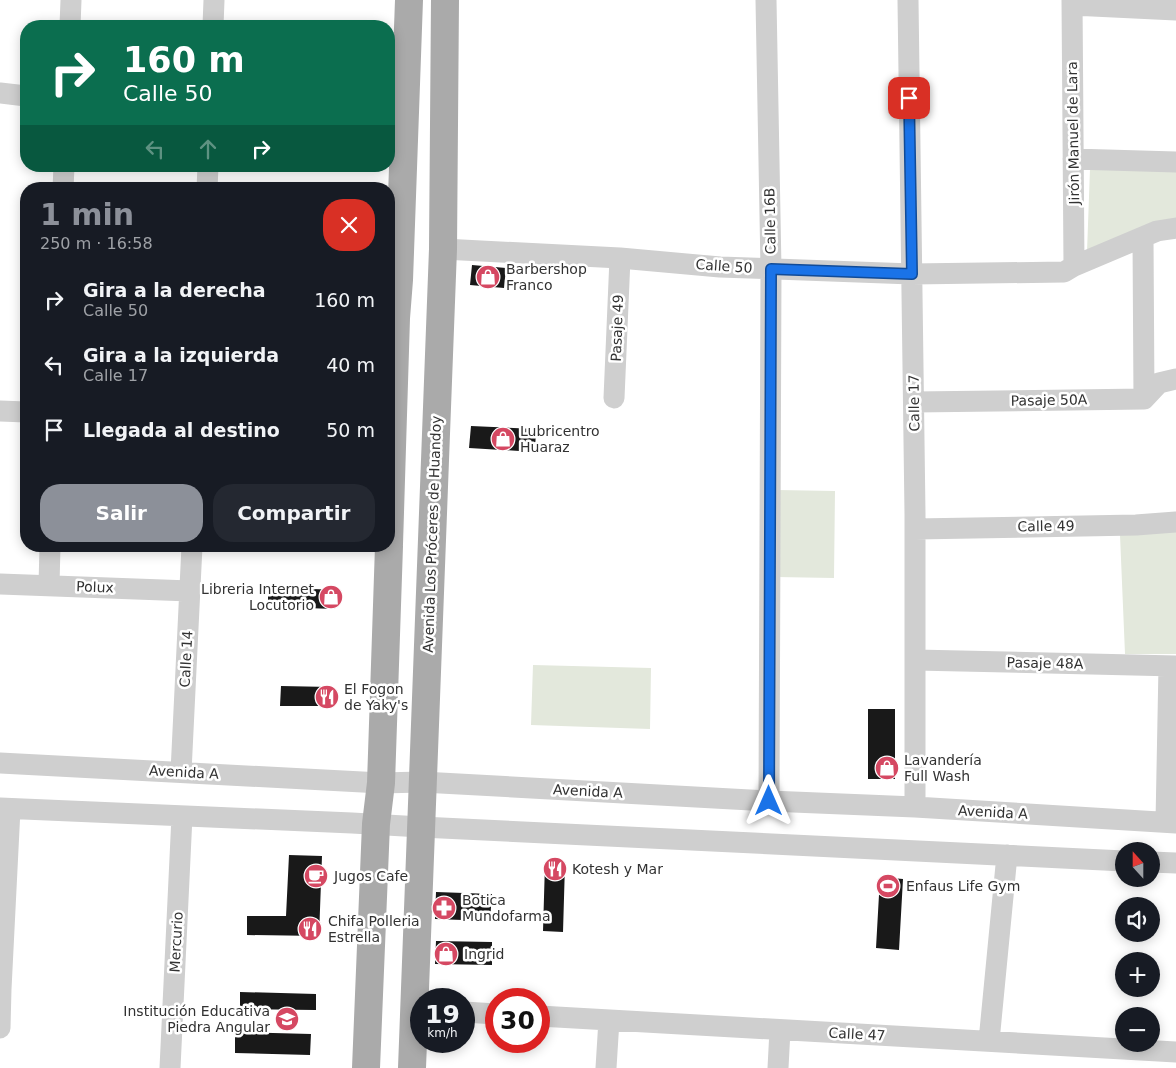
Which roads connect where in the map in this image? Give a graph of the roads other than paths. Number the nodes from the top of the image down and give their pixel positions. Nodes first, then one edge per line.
1 (71, 0) edge
2 (214, 0) edge
3 (409, 0) edge
4 (445, 0) edge
5 (766, 0) edge
6 (908, 0) edge
7 (1072, 3) edge
8 (1176, 10) edge
9 (70, 20) edge
10 (213, 20) edge
11 (0, 93) edge
12 (20, 95) edge
13 (1073, 159) junction
14 (1176, 162) edge
15 (1176, 228) edge
16 (1143, 238) junction
17 (443, 249) junction
18 (620, 258) junction
19 (1074, 266) junction
20 (771, 269) junction
21 (912, 274) junction
22 (395, 302) edge
23 (1176, 379) edge
24 (614, 398) dead end
25 (1144, 399) junction
26 (914, 402) junction
27 (0, 411) edge
28 (20, 412) edge
29 (1176, 522) edge
30 (915, 529) junction
31 (50, 552) edge
32 (192, 552) edge
33 (389, 552) edge
34 (0, 584) edge
35 (49, 585) junction
36 (190, 591) junction
37 (915, 660) junction
38 (1172, 666) edge
39 (0, 763) edge
40 (181, 772) junction
41 (422, 782) junction
42 (381, 783) junction
43 (769, 801) junction
44 (915, 807) junction
45 (5, 808) edge
46 (182, 816) junction
47 (1171, 822) edge
48 (376, 824) junction
49 (422, 828) junction
50 (1007, 855) junction
51 (1115, 861) edge
52 (1160, 862) edge
53 (1176, 863) edge
54 (418, 988) edge
55 (0, 989) edge
56 (550, 1017) edge
57 (609, 1020) junction
58 (0, 1028) edge
59 (780, 1030) junction
60 (989, 1041) junction
61 (414, 1053) edge
62 (1174, 1057) edge
63 (170, 1068) edge
64 (366, 1068) edge
65 (412, 1068) edge
66 (606, 1068) edge
67 (778, 1068) edge

1 - 9 street
2 - 10 street
3 - 22 main road
4 - 17 main road, Avenida Los Próceres de Huandoy
5 - 20 street, Calle 16B
6 - 21 street, Calle 17
7 - 8 street
7 - 13 street, Jirón Manuel de Lara
11 - 12 street
13 - 14 street
13 - 19 street, Jirón Manuel de Lara
15 - 16 street, Calle 50
16 - 19 street, Calle 50
16 - 25 street
17 - 18 street, Calle 50
17 - 41 main road, Avenida Los Próceres de Huandoy
18 - 20 street, Calle 50
18 - 24 street, Pasaje 49
19 - 21 street, Calle 50
20 - 21 street, Calle 50
20 - 43 street, Calle 16B
21 - 26 street, Calle 17
23 - 25 street
25 - 26 street, Pasaje 50A
26 - 30 street, Calle 17
27 - 28 street
29 - 30 street, Calle 49
30 - 37 street, Calle 17
31 - 35 street
32 - 36 street, Calle 14
33 - 42 main road
34 - 35 street, Polux
35 - 36 street, Polux
36 - 40 street, Calle 14
37 - 38 street, Pasaje 48A
37 - 44 street, Calle 17
38 - 47 street
39 - 40 street, Avenida A
40 - 42 street, Avenida A
41 - 42 street, Avenida A
41 - 43 street, Avenida A
41 - 49 main road, Avenida Los Próceres de Huandoy
42 - 48 main road
43 - 44 street, Avenida A
44 - 47 street, Avenida A
45 - 46 street
45 - 55 street
46 - 48 street
46 - 63 street, Mercurio
48 - 49 street
48 - 64 main road
49 - 50 street
49 - 54 main road, Avenida Los Próceres de Huandoy
50 - 51 street
50 - 60 street
52 - 53 street
55 - 58 street
56 - 57 street, Calle 47
57 - 59 street, Calle 47
57 - 66 street
59 - 60 street, Calle 47
59 - 67 street
60 - 62 street, Calle 47
61 - 65 main road, Avenida Los Próceres de Huandoy

